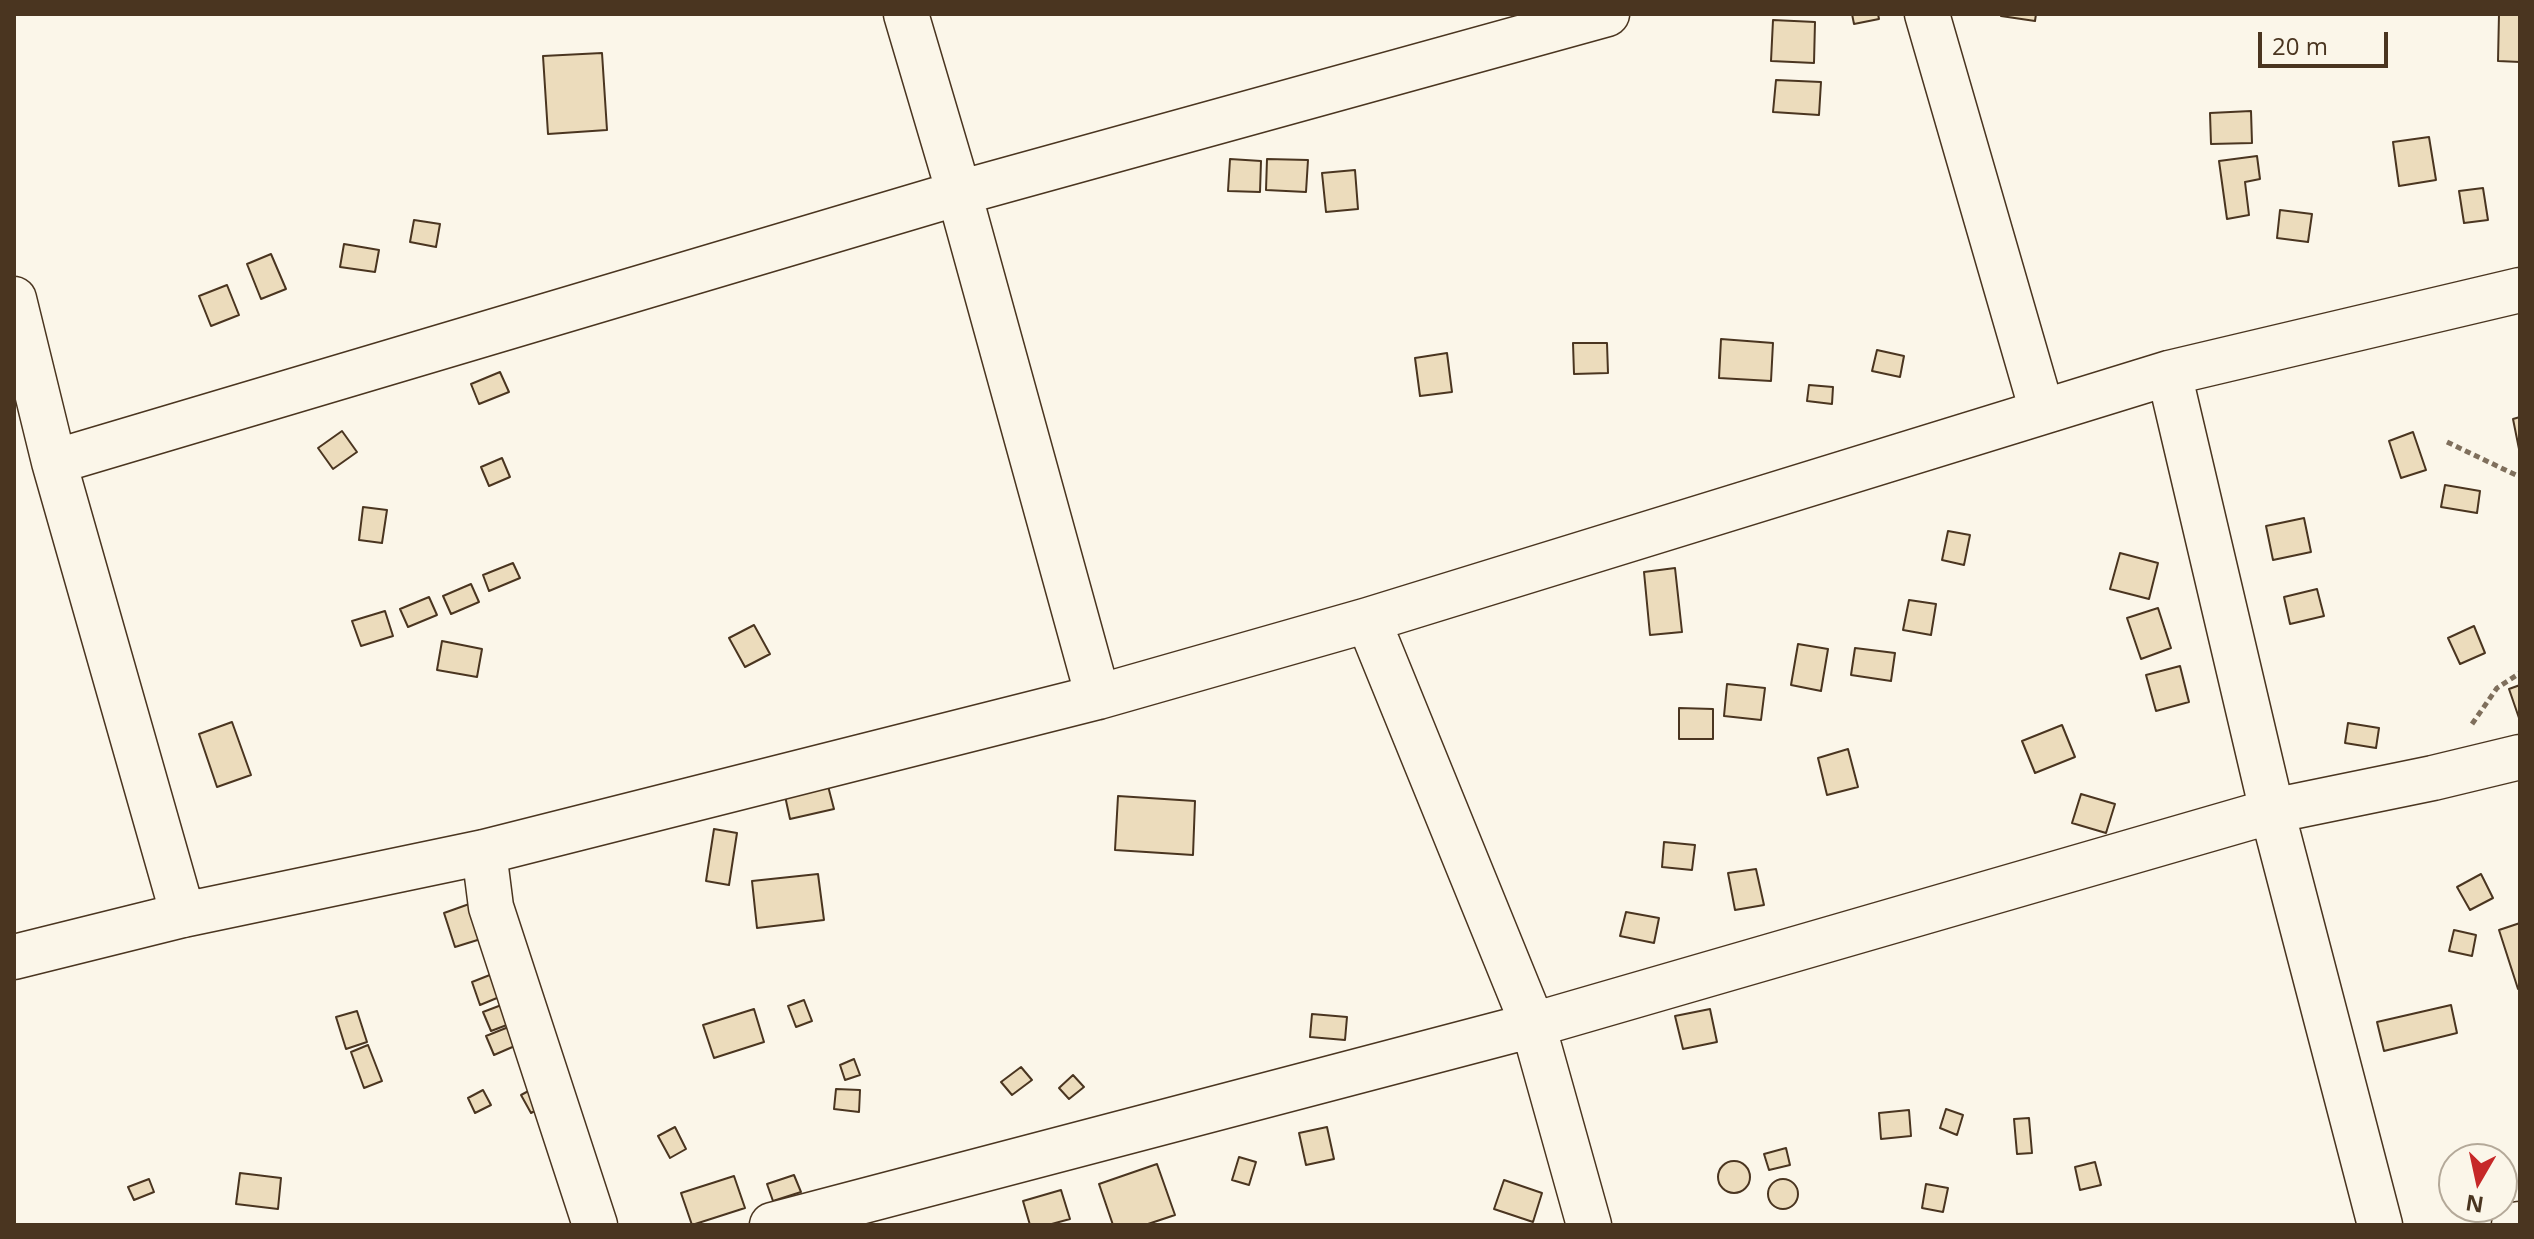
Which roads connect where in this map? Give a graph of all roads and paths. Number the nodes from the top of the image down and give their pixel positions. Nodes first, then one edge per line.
1 (906, 14) edge
2 (1607, 14) edge
3 (1927, 14) edge
4 (959, 193) junction
5 (2520, 290) edge
6 (14, 299) edge
7 (2169, 373) junction
8 (2042, 411) junction
9 (2447, 442) dead end
10 (54, 462) junction
11 (2520, 477) edge
12 (1368, 620) junction
13 (1098, 697) junction
14 (2520, 757) edge
15 (2272, 811) junction
16 (484, 852) junction
17 (183, 915) junction
18 (14, 957) edge
19 (1533, 1025) junction
20 (595, 1225) edge
21 (772, 1225) edge
22 (1589, 1225) edge
23 (2380, 1225) edge

1 - 4 street
2 - 4 street
3 - 8 street
4 - 10 street
4 - 13 street
5 - 7 street
6 - 10 street
7 - 8 street
7 - 15 street
8 - 12 street
9 - 11 path
10 - 17 street
12 - 13 street
12 - 19 street
13 - 16 street
14 - 15 street
15 - 19 street
15 - 23 street
16 - 17 street
16 - 20 street
17 - 18 street
19 - 21 street
19 - 22 street

